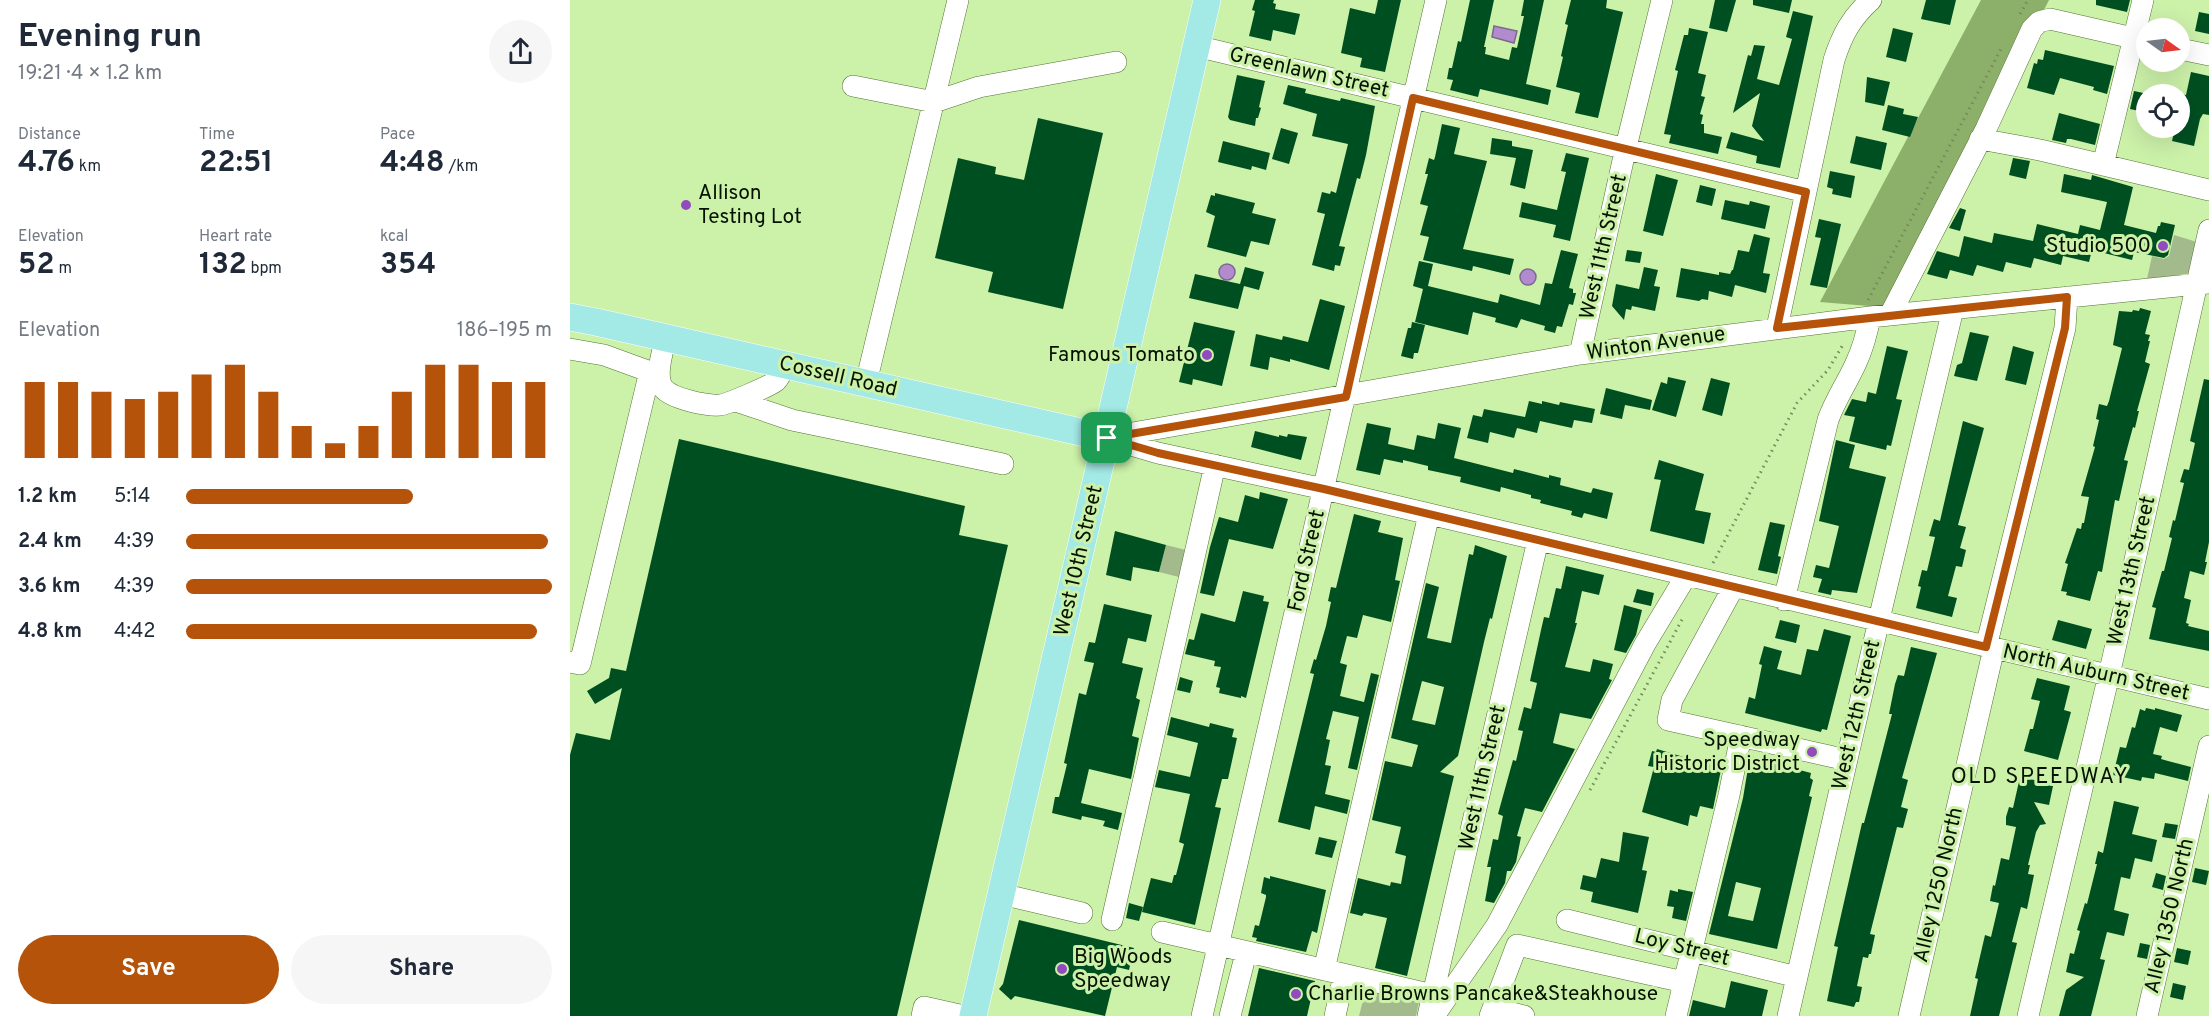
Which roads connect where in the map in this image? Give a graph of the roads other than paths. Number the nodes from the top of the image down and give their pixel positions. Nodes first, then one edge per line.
1 (958, 0) edge
2 (1207, 0) edge
3 (1436, 0) edge
4 (1662, 0) edge
5 (1871, 0) edge
6 (2143, 0) edge
7 (2142, 18) edge
8 (2136, 39) edge
9 (1196, 46) junction
10 (2190, 51) edge
11 (2136, 54) edge
12 (2209, 55) edge
13 (1116, 62) dead end
14 (853, 86) dead end
15 (1413, 98) junction
16 (934, 102) junction
17 (1980, 139) junction
18 (1626, 147) junction
19 (2103, 165) junction
20 (2209, 190) edge
21 (1806, 192) junction
22 (2209, 230) edge
23 (2203, 284) edge
24 (2067, 297) junction
25 (1953, 309) junction
26 (570, 317) edge
27 (1872, 317) junction
28 (1777, 328) junction
29 (666, 338) junction
30 (570, 349) edge
31 (1580, 354) junction
32 (786, 365) junction
33 (655, 373) junction
34 (866, 383) junction
35 (1346, 397) junction
36 (736, 401) junction
37 (1107, 438) junction
38 (1003, 464) dead end
39 (1215, 465) junction
40 (1324, 489) junction
41 (1430, 514) junction
42 (1538, 540) junction
43 (1695, 578) junction
44 (1733, 588) junction
45 (1784, 600) junction
46 (1879, 622) junction
47 (1990, 648) junction
48 (570, 662) edge
49 (2109, 676) junction
50 (2209, 699) edge
51 (1741, 736) junction
52 (2209, 746) edge
53 (1847, 760) junction
54 (1001, 894) junction
55 (1082, 913) dead end
56 (1112, 920) dead end
57 (1567, 920) dead end
58 (1162, 932) dead end
59 (1218, 946) junction
60 (1692, 951) junction
61 (1246, 953) junction
62 (1334, 973) junction
63 (1797, 977) junction
64 (1684, 982) junction
65 (1433, 1006) edge
66 (1491, 1012) edge
67 (922, 1016) edge
68 (964, 1016) edge
69 (973, 1016) edge
70 (1202, 1016) edge
71 (1230, 1016) edge
72 (1335, 1016) edge
73 (1428, 1016) edge
74 (1524, 1016) edge
75 (1676, 1016) edge
76 (1788, 1016) edge
77 (1909, 1016) edge
78 (2028, 1016) edge
79 (2147, 1016) edge

1 - 16 street
2 - 9 main road, West 10th Street
3 - 15 street, Ford Street
4 - 18 street, West 11th Street
5 - 21 street
6 - 7 street
8 - 17 street
9 - 15 street, Greenlawn Street
9 - 37 main road, West 10th Street
10 - 12 street
11 - 19 street
13 - 16 street
14 - 16 street
15 - 18 street, Greenlawn Street
15 - 35 street, Ford Street
16 - 34 street
17 - 19 street
17 - 27 street
18 - 21 street, Greenlawn Street
18 - 31 street, West 11th Street
19 - 20 street
21 - 28 street
22 - 23 street, West 13th Street
23 - 24 street, Winton Avenue
23 - 49 street, West 13th Street
24 - 25 street, Winton Avenue
24 - 47 street, Alley 1250 North
25 - 27 street, Winton Avenue
25 - 46 street, West 12th Street
26 - 29 main road, Cossell Road
27 - 28 street, Winton Avenue
27 - 45 street
28 - 31 street, Winton Avenue
29 - 32 main road, Cossell Road
29 - 33 street
30 - 33 street
31 - 35 street, Winton Avenue
32 - 34 main road, Cossell Road
32 - 36 street
33 - 36 street
33 - 48 street
34 - 37 main road, Cossell Road
35 - 37 street, Winton Avenue
35 - 40 street, Ford Street
36 - 38 street
37 - 39 street, North Auburn Street
37 - 54 main road, West 10th Street
39 - 40 street, North Auburn Street
39 - 56 street
40 - 41 street, North Auburn Street
40 - 59 street, Ford Street
41 - 42 street, North Auburn Street
41 - 62 street
42 - 43 street, North Auburn Street
42 - 65 street, West 11th Street
43 - 44 street, North Auburn Street
43 - 65 street
44 - 45 street, North Auburn Street
44 - 51 street
45 - 46 street, North Auburn Street
46 - 47 street, North Auburn Street
46 - 53 street, West 12th Street
47 - 49 street, North Auburn Street
47 - 77 street, Alley 1250 North
49 - 50 street, North Auburn Street
49 - 78 street, West 13th Street
51 - 53 street
51 - 60 street
52 - 79 street, Alley 1350 North
53 - 63 street, West 12th Street
54 - 55 street
54 - 69 main road, West 10th Street
57 - 60 street, Loy Street
58 - 59 street
59 - 61 street
59 - 70 street, Ford Street
60 - 63 street, Loy Street
60 - 64 street
61 - 62 street
61 - 71 street
62 - 65 street
62 - 72 street
63 - 76 street, West 12th Street
64 - 66 street
64 - 75 street
65 - 73 street, West 11th Street
66 - 74 street
67 - 68 street

